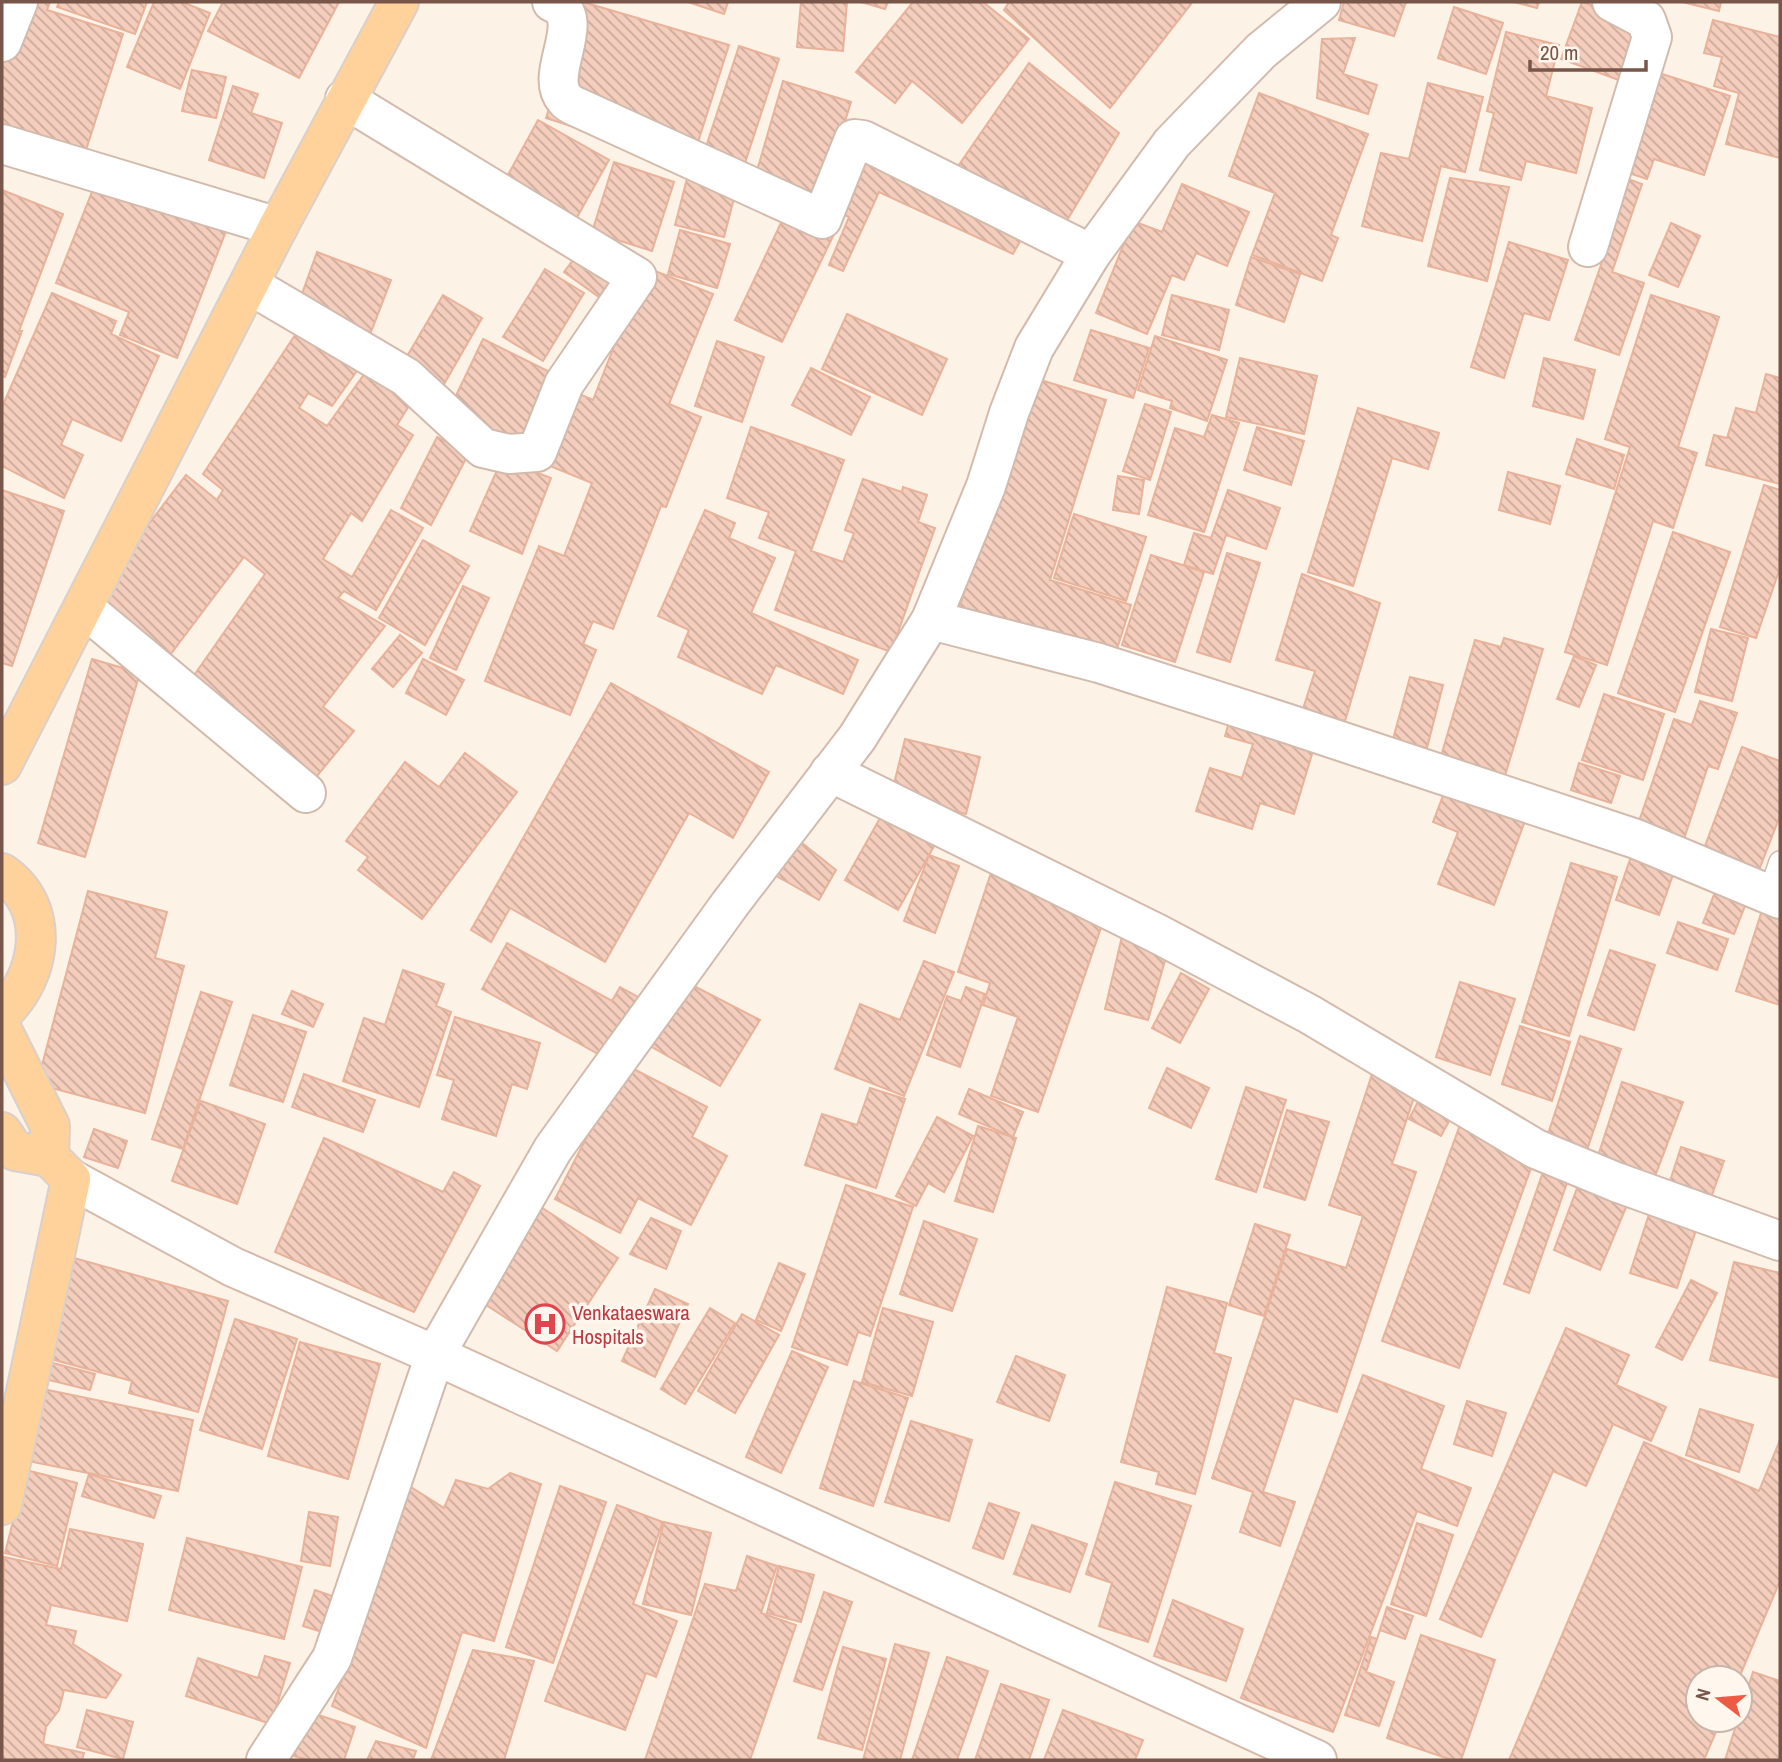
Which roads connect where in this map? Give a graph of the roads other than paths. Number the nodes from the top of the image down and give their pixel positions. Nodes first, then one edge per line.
1 (18, 2) edge
2 (399, 2) edge
3 (552, 2) edge
4 (1321, 2) edge
5 (1612, 2) edge
6 (2, 43) edge
7 (345, 99) junction
8 (2, 144) edge
9 (278, 227) junction
10 (1588, 247) dead end
11 (1091, 254) junction
12 (250, 285) junction
13 (84, 608) junction
14 (931, 620) junction
15 (2, 765) edge
16 (830, 772) junction
17 (306, 793) dead end
18 (2, 873) edge
19 (1777, 885) edge
20 (2, 1013) edge
21 (2, 1030) edge
22 (2, 1132) edge
23 (60, 1168) junction
24 (1780, 1241) edge
25 (435, 1355) junction
26 (2, 1505) edge
27 (265, 1760) edge
28 (1317, 1760) edge

1 - 6 street
2 - 7 main road
3 - 11 street
4 - 11 street
5 - 10 street
7 - 9 main road
7 - 12 street
8 - 9 street
9 - 12 main road
11 - 14 street
12 - 13 main road
13 - 15 main road
13 - 17 street
14 - 16 street
14 - 19 street
16 - 24 street
16 - 25 street
18 - 20 main road
21 - 23 main road
22 - 23 main road
23 - 25 street
23 - 26 main road
25 - 27 street
25 - 28 street

